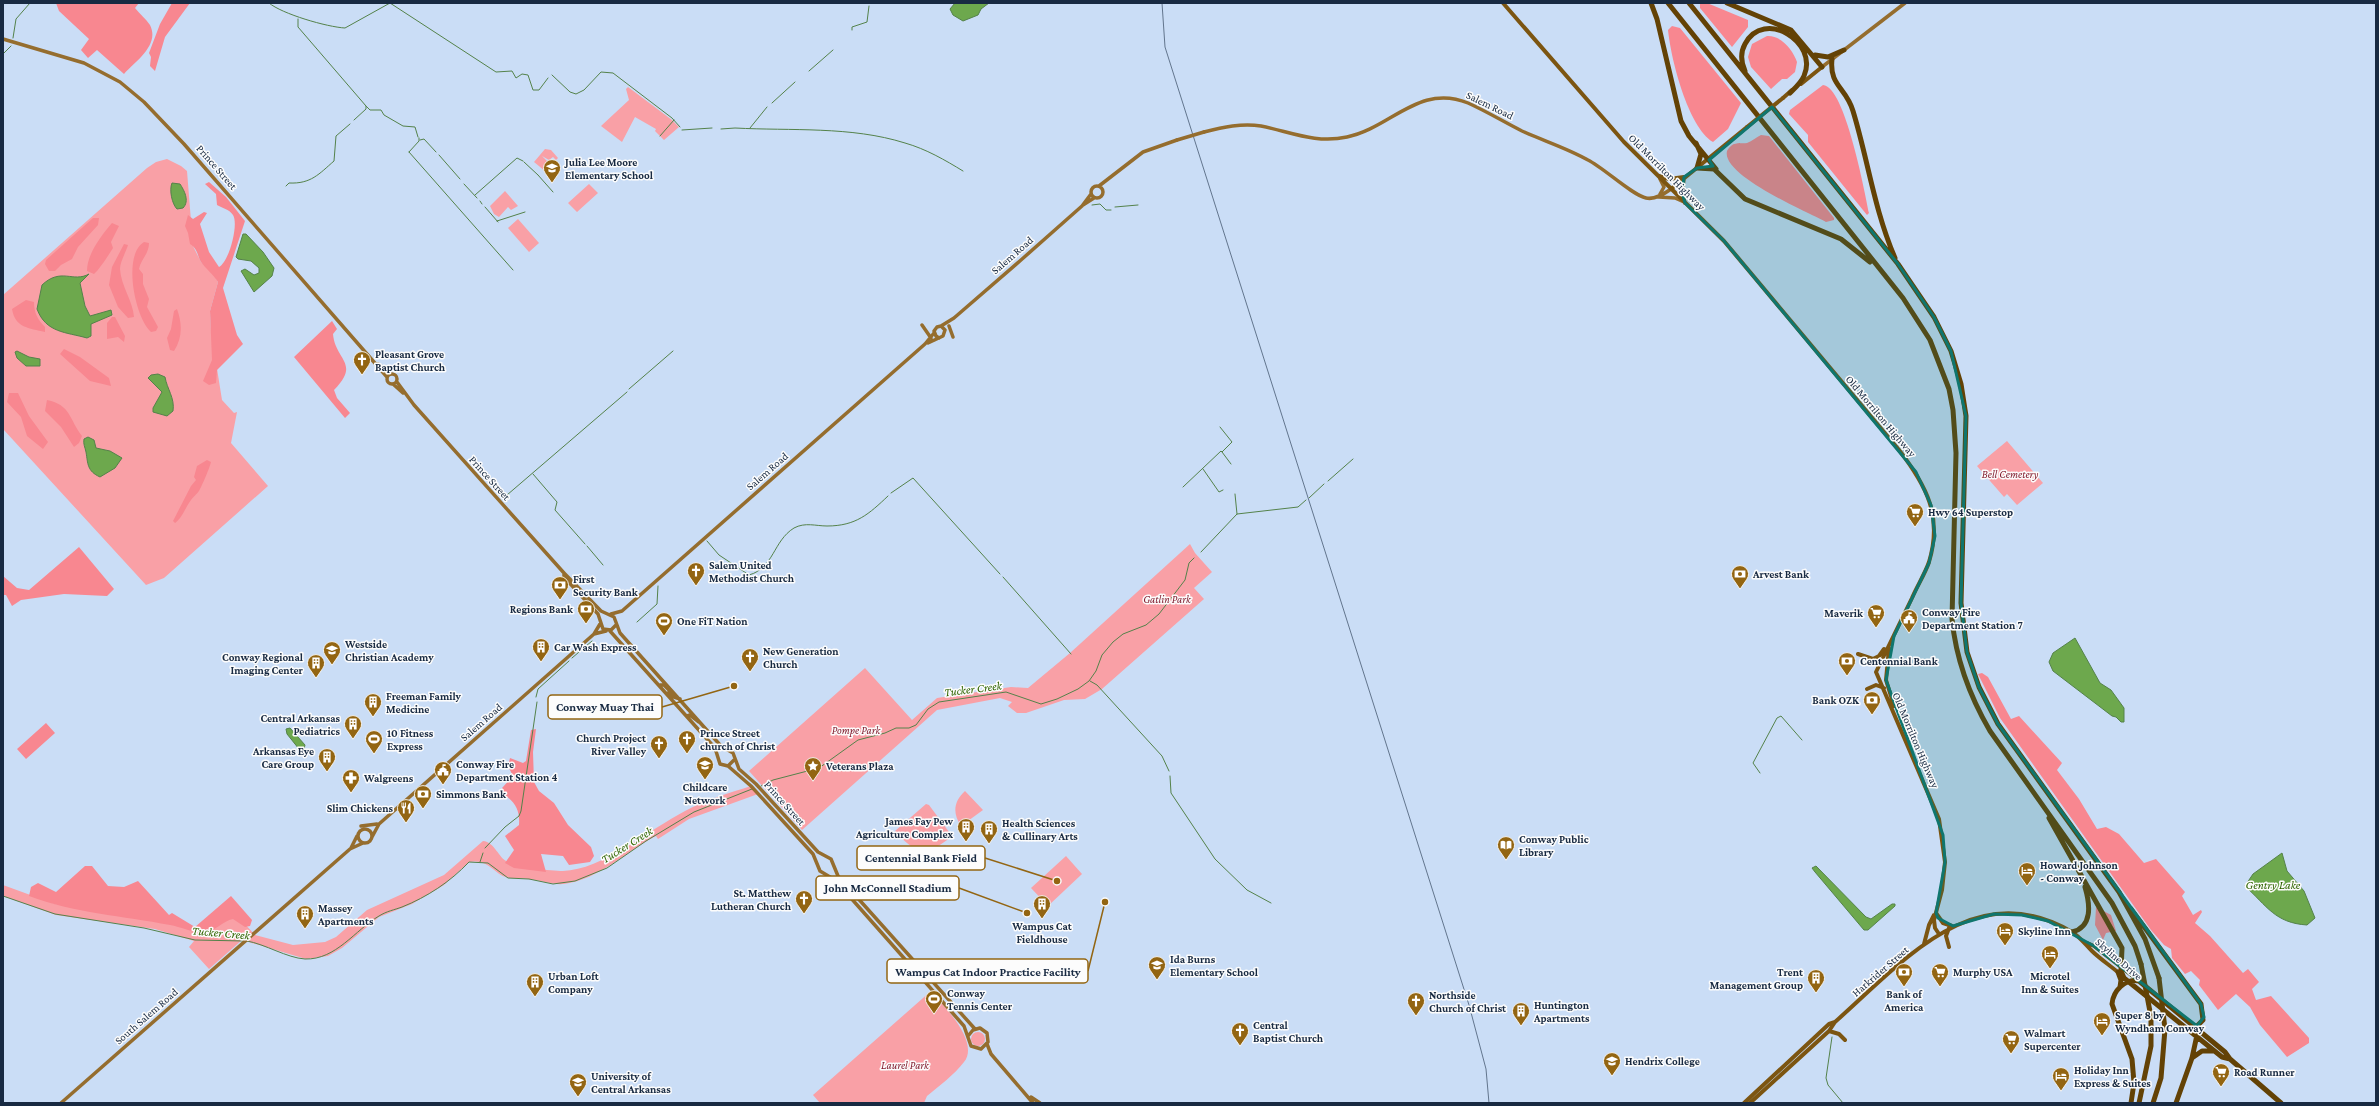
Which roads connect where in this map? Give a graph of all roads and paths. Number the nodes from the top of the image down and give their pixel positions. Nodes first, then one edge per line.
1 (1503, 3) edge
2 (1651, 3) edge
3 (1668, 3) edge
4 (1689, 3) edge
5 (1727, 3) edge
6 (1905, 3) edge
7 (3, 39) edge
8 (1844, 50) junction
9 (1813, 55) junction
10 (1832, 59) junction
11 (1822, 67) junction
12 (1748, 77) junction
13 (1790, 92) junction
14 (1696, 143) junction
15 (1709, 160) junction
16 (1697, 168) junction
17 (1718, 171) junction
18 (1658, 176) junction
19 (1112, 178) junction
20 (1684, 178) junction
21 (1099, 186) junction
22 (1671, 189) junction
23 (1102, 190) junction
24 (1091, 194) junction
25 (1658, 197) junction
26 (1094, 198) junction
27 (1685, 203) junction
28 (1082, 206) junction
29 (1898, 264) junction
30 (1903, 298) junction
31 (954, 318) junction
32 (922, 326) dead end
33 (941, 326) junction
34 (948, 326) junction
35 (945, 330) junction
36 (934, 333) junction
37 (953, 337) dead end
38 (931, 338) junction
39 (939, 338) junction
40 (925, 344) junction
41 (389, 376) junction
42 (395, 383) junction
43 (564, 575) junction
44 (622, 611) junction
45 (609, 614) junction
46 (600, 623) junction
47 (616, 623) junction
48 (608, 631) junction
49 (594, 634) junction
50 (1894, 636) junction
51 (628, 648) junction
52 (1858, 654) dead end
53 (643, 658) junction
54 (660, 685) junction
55 (1884, 688) junction
56 (663, 689) junction
57 (1867, 689) dead end
58 (679, 698) junction
59 (688, 718) junction
60 (702, 724) junction
61 (1902, 729) junction
62 (726, 750) junction
63 (718, 757) junction
64 (734, 760) junction
65 (728, 766) junction
66 (2030, 788) junction
67 (378, 824) junction
68 (361, 826) dead end
69 (367, 829) junction
70 (358, 835) junction
71 (372, 837) junction
72 (363, 843) junction
73 (367, 845) dead end
74 (351, 848) junction
75 (825, 857) junction
76 (817, 863) junction
77 (833, 866) junction
78 (825, 873) junction
79 (2084, 880) junction
80 (2119, 892) junction
81 (851, 898) junction
82 (1936, 913) junction
83 (875, 918) junction
84 (1953, 926) junction
85 (2072, 932) junction
86 (1938, 934) junction
87 (884, 935) junction
88 (2084, 942) junction
89 (1924, 945) junction
90 (902, 947) junction
91 (1949, 947) dead end
92 (906, 959) junction
93 (2122, 966) junction
94 (2118, 972) junction
95 (2126, 979) junction
96 (931, 980) junction
97 (2139, 981) junction
98 (931, 988) junction
99 (2119, 988) junction
100 (950, 1002) junction
101 (2204, 1017) junction
102 (2178, 1021) junction
103 (1835, 1022) junction
104 (2195, 1027) junction
105 (975, 1029) junction
106 (1828, 1031) junction
107 (2202, 1033) junction
108 (968, 1036) junction
109 (2197, 1036) junction
110 (1845, 1040) dead end
111 (987, 1044) junction
112 (982, 1048) junction
113 (2215, 1051) junction
114 (991, 1054) junction
115 (2192, 1058) junction
116 (2230, 1059) junction
117 (1027, 1094) junction
118 (61, 1103) edge
119 (1033, 1103) edge
120 (1040, 1103) edge
121 (1744, 1103) edge
122 (1750, 1103) edge
123 (2132, 1103) edge
124 (2139, 1103) edge
125 (2153, 1103) edge
126 (2176, 1103) edge
127 (2281, 1103) edge

1 - 18 main road, Old Morrilton Highway
2 - 14 highway
3 - 30 highway
4 - 12 highway
5 - 9 highway
6 - 8 main road
7 - 41 main road, Prince Street
8 - 9 highway
8 - 10 main road
9 - 11 highway
10 - 11 main road
10 - 29 highway
11 - 13 main road
12 - 13 highway
12 - 29 highway
13 - 15 main road, bridge
14 - 15 highway
14 - 16 highway
15 - 16 main road
15 - 17 highway
16 - 17 highway
16 - 20 main road
17 - 30 highway
18 - 20 main road
18 - 22 main road, Old Morrilton Highway
18 - 25 main road
19 - 21 main road, Salem Road
19 - 23 main road, Salem Road
19 - 25 main road, Salem Road, bridge
20 - 22 main road
20 - 27 main road
21 - 23 main road
21 - 24 main road
22 - 25 main road
22 - 27 main road, Old Morrilton Highway
23 - 26 main road
24 - 26 main road
24 - 28 main road, Salem Road
25 - 27 main road, Salem Road
26 - 28 main road, Salem Road
27 - 50 main road, Old Morrilton Highway
28 - 31 main road, Salem Road
29 - 80 highway
30 - 66 highway
31 - 33 main road, Salem Road
31 - 34 main road, Salem Road
32 - 38 main road
33 - 35 main road
33 - 36 main road
34 - 35 main road, Salem Road
34 - 37 main road
35 - 39 main road
36 - 38 main road, Salem Road
36 - 39 main road
38 - 40 main road, Salem Road
39 - 40 main road, Salem Road
40 - 44 main road, Salem Road
41 - 42 main road
41 - 42 main road
42 - 43 main road, Prince Street
43 - 45 main road, Prince Street
43 - 46 main road, Prince Street
44 - 45 main road, Salem Road
44 - 47 main road, Salem Road
45 - 46 main road, Salem Road
45 - 47 main road, Prince Street
46 - 48 main road, Prince Street
46 - 49 main road, Salem Road
47 - 48 main road, Salem Road
47 - 53 main road
48 - 49 main road, Salem Road
48 - 51 main road
49 - 67 main road, Salem Road
50 - 52 main road
50 - 55 main road, Old Morrilton Highway
50 - 61 main road
51 - 53 main road
51 - 54 main road
53 - 58 main road
54 - 56 main road
54 - 58 main road
55 - 57 main road
55 - 61 main road, Old Morrilton Highway
56 - 58 main road
56 - 59 main road
58 - 60 main road
59 - 60 main road
59 - 63 main road
60 - 62 main road
61 - 82 main road, Old Morrilton Highway
62 - 63 main road
62 - 64 main road
63 - 65 main road
64 - 65 main road
64 - 75 main road, Prince Street
65 - 76 main road, Prince Street
66 - 79 highway
66 - 124 highway, bridge
67 - 68 main road
67 - 69 main road, Salem Road
67 - 71 main road, Salem Road
69 - 70 main road
69 - 71 main road
70 - 72 main road
70 - 74 main road
71 - 72 main road
72 - 74 main road
73 - 74 main road
74 - 118 main road, South Salem Road
75 - 76 main road
75 - 77 main road
76 - 78 main road
77 - 78 main road
77 - 83 main road
78 - 81 main road
79 - 85 highway
79 - 93 highway
80 - 101 highway
80 - 125 highway, bridge
81 - 83 main road
81 - 87 main road
82 - 84 main road
82 - 86 main road, Old Morrilton Highway
82 - 89 main road
83 - 90 main road
84 - 85 main road, Skyline Drive
84 - 86 main road, Skyline Drive
84 - 91 main road
85 - 88 main road, Skyline Drive
86 - 89 main road, Harkrider Street
87 - 90 main road
87 - 92 main road
88 - 93 main road, Skyline Drive
88 - 94 main road, Skyline Drive
89 - 103 main road, Harkrider Street
90 - 96 main road
92 - 96 main road
92 - 98 main road
93 - 95 highway
93 - 97 main road, Skyline Drive
94 - 95 main road, Skyline Drive
94 - 99 highway
95 - 97 highway
95 - 99 highway
95 - 102 highway, Skyline Drive
96 - 100 main road
97 - 104 highway, Skyline Drive
98 - 100 main road
98 - 108 main road
99 - 123 highway
100 - 105 main road
101 - 104 highway
101 - 107 highway
102 - 104 highway
102 - 109 highway, Skyline Drive
103 - 106 main road, Harkrider Street
103 - 121 main road, Harkrider Street
104 - 107 highway, Skyline Drive
104 - 109 highway
105 - 108 main road
105 - 111 main road
106 - 110 main road
106 - 122 main road, Harkrider Street
107 - 116 highway, Skyline Drive
108 - 112 main road
109 - 113 highway, Skyline Drive
109 - 115 highway
111 - 112 main road
111 - 114 main road
112 - 114 main road
113 - 115 highway
113 - 116 highway, Skyline Drive
114 - 117 main road
115 - 126 highway
116 - 127 highway, Skyline Drive
117 - 119 main road
117 - 120 main road

